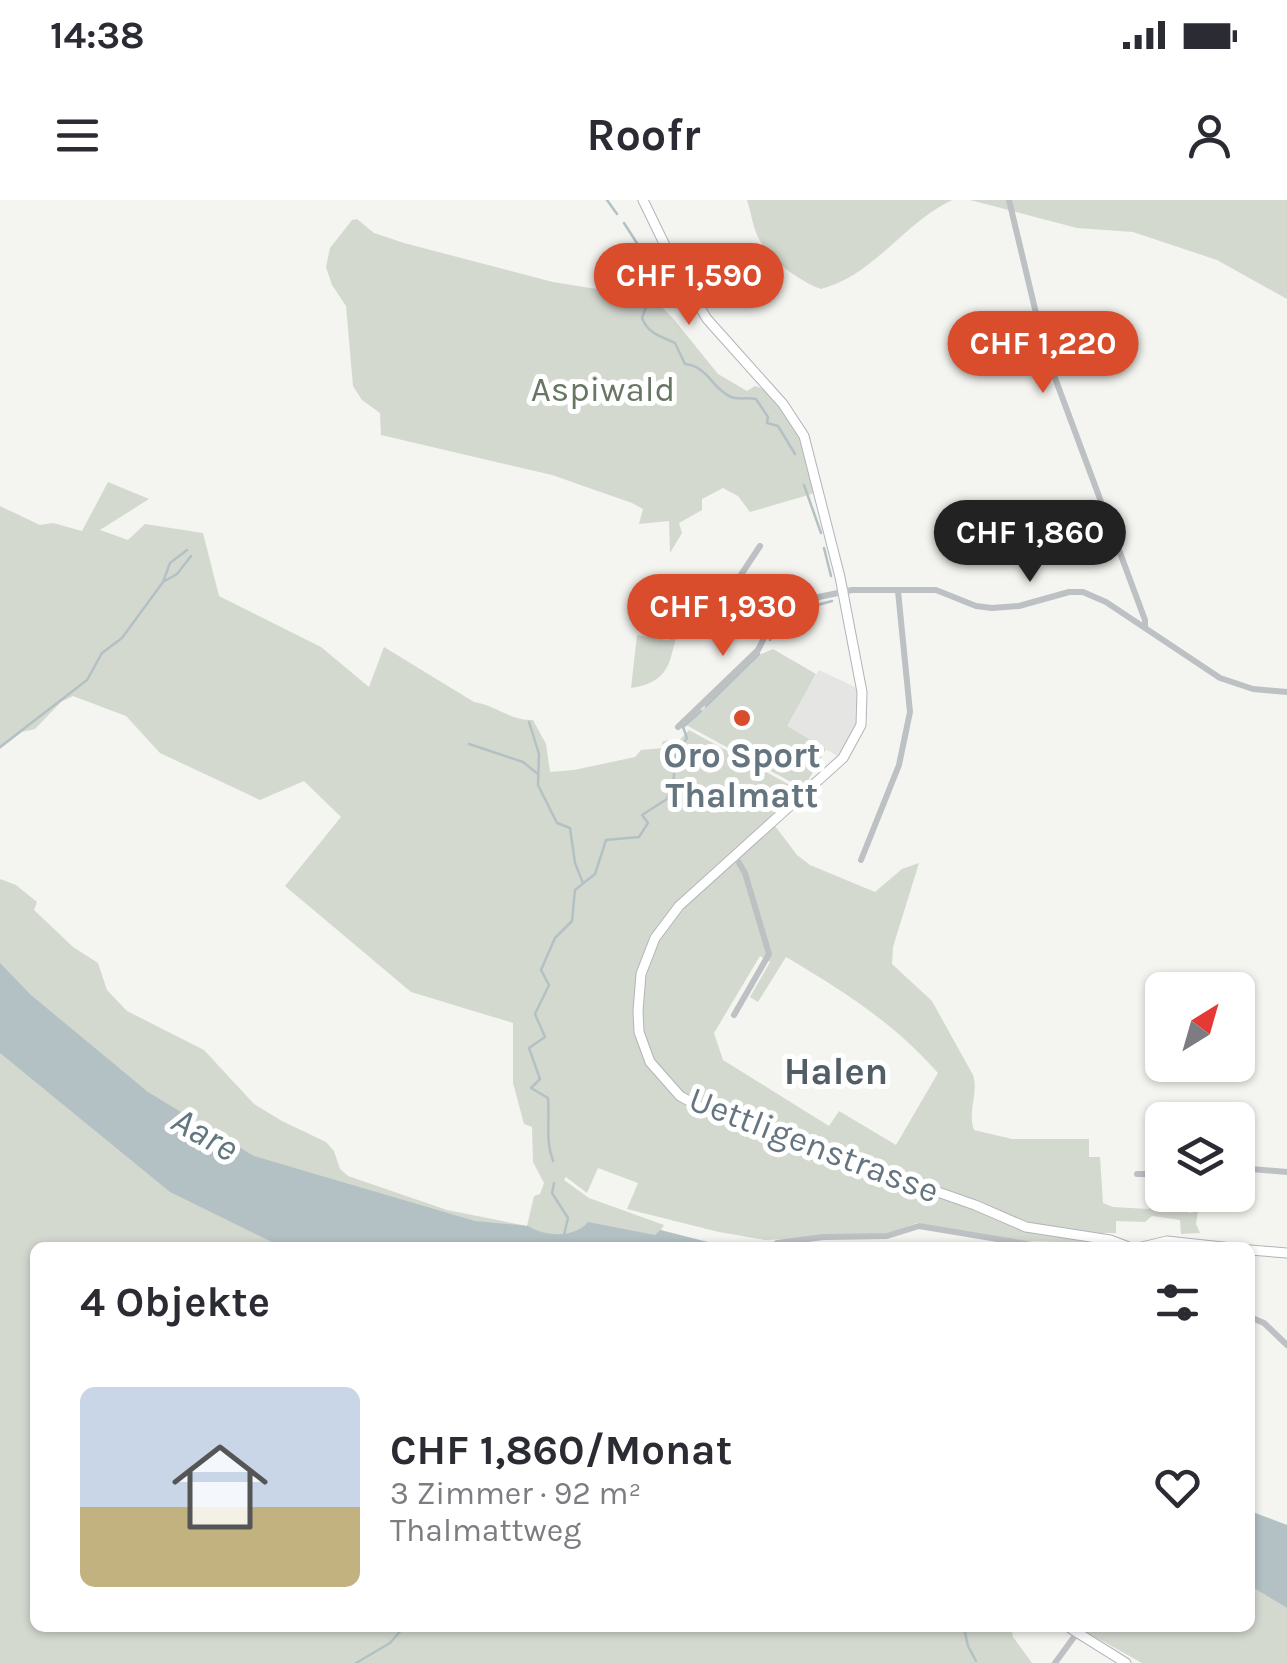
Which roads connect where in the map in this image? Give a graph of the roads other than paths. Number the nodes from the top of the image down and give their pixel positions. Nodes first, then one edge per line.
1 (643, 200) edge
2 (1009, 200) edge
3 (760, 546) dead end
4 (898, 590) junction
5 (843, 592) junction
6 (660, 593) dead end
7 (719, 608) junction
8 (765, 610) junction
9 (1145, 628) junction
10 (1287, 692) edge
11 (678, 727) dead end
12 (735, 856) junction
13 (861, 860) dead end
14 (734, 1014) dead end
15 (1255, 1169) edge
16 (1287, 1172) edge
17 (1137, 1174) dead end
18 (1145, 1174) edge
19 (1110, 1240) junction
20 (777, 1242) edge
21 (1019, 1242) edge
22 (1107, 1242) edge
23 (1115, 1242) edge
24 (1255, 1250) edge
25 (1287, 1253) edge
26 (1255, 1319) edge
27 (1287, 1345) edge
28 (1072, 1632) edge
29 (1076, 1632) edge
30 (1055, 1663) edge
31 (1126, 1663) edge

1 - 5 main road, Uettligenstrasse
2 - 9 street
3 - 7 street
4 - 5 street
4 - 9 street
4 - 13 street
5 - 8 street
5 - 12 main road, Uettligenstrasse
6 - 7 street
7 - 8 street
8 - 11 street
9 - 10 street
12 - 14 street
12 - 19 main road, Uettligenstrasse
15 - 16 street
17 - 18 street
19 - 22 street
19 - 23 main road, Uettligenstrasse
20 - 21 street
24 - 25 main road
26 - 27 street
28 - 30 street
29 - 31 main road

